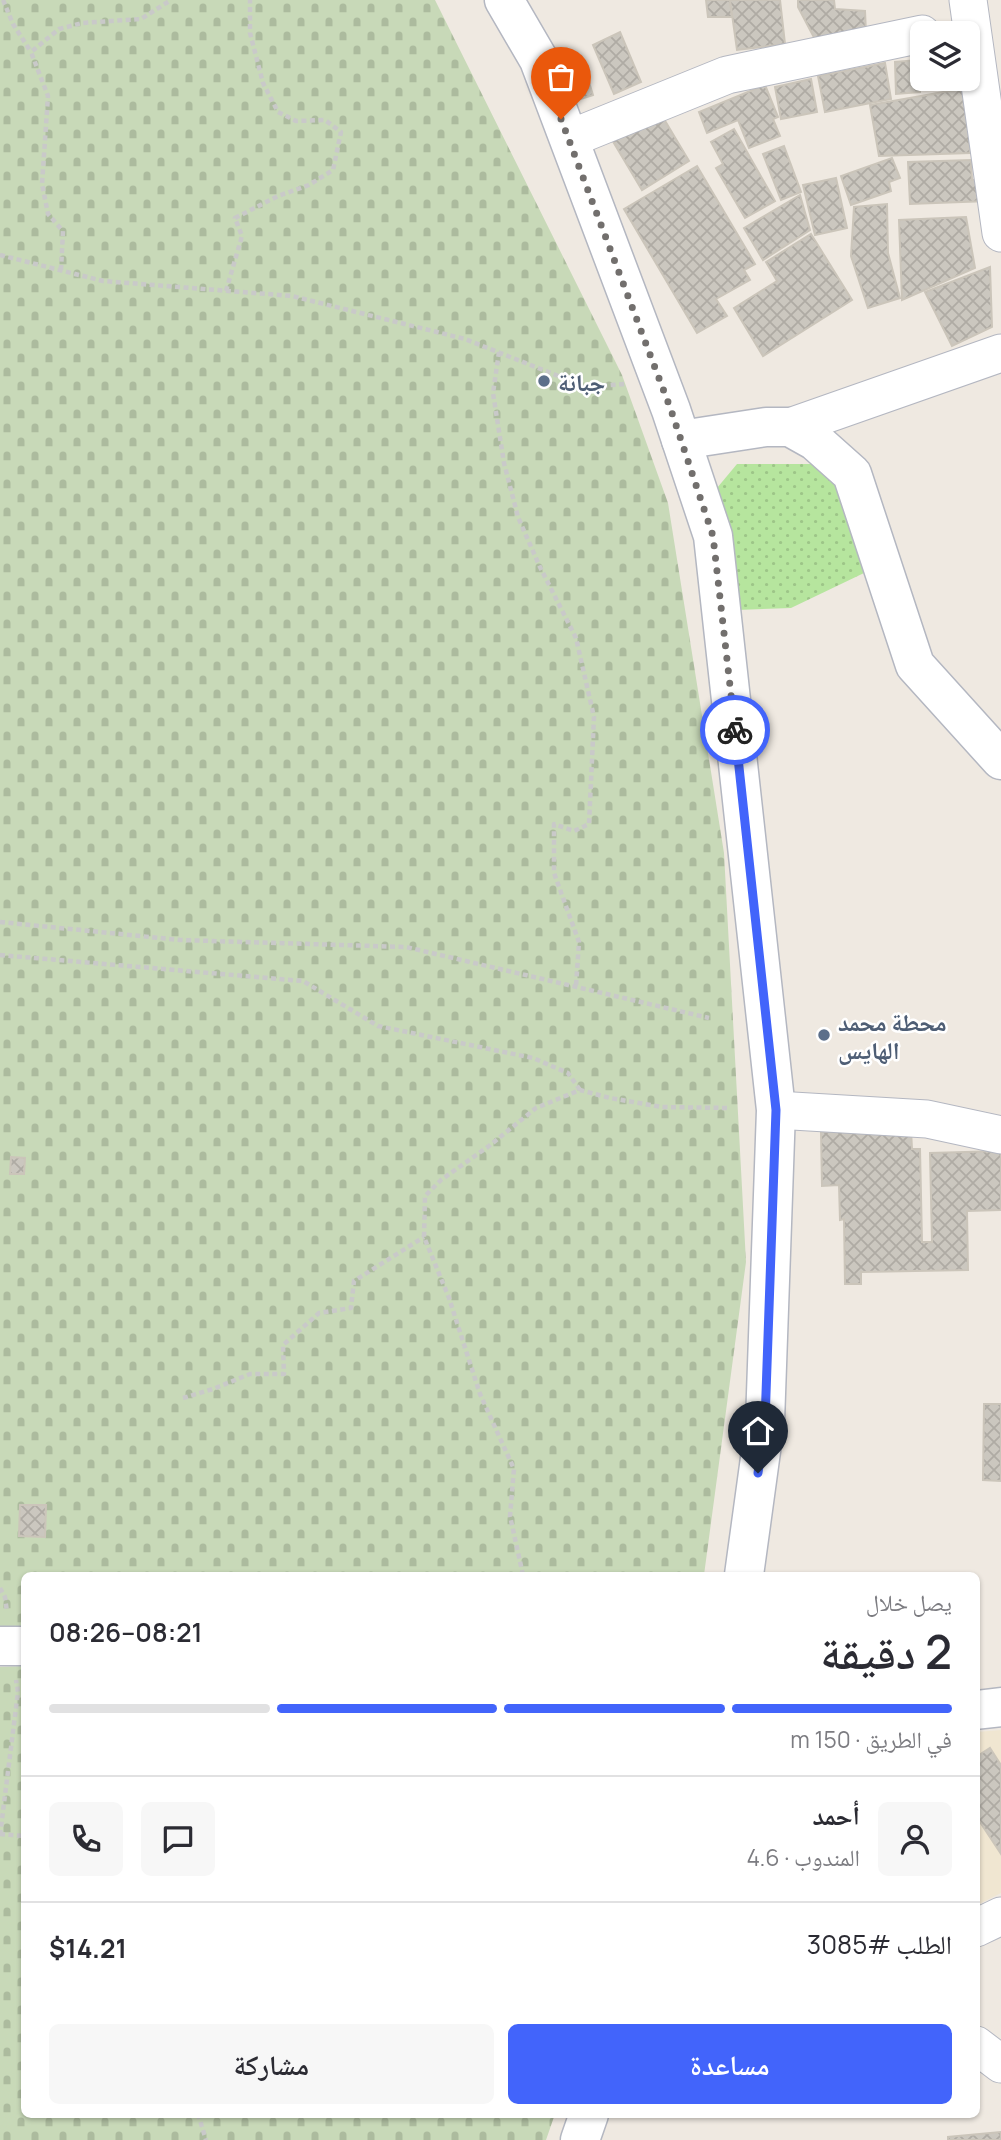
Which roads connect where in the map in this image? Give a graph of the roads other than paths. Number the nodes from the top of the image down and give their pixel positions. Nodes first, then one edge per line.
1 (504, 0) edge
2 (980, 14) edge
3 (961, 21) edge
4 (910, 37) edge
5 (569, 139) junction
6 (1001, 233) edge
7 (1001, 353) edge
8 (790, 428) junction
9 (681, 440) junction
10 (1001, 760) edge
11 (776, 1110) junction
12 (1001, 1135) edge
13 (744, 1572) edge
14 (1001, 1707) edge
15 (980, 1710) edge
16 (1001, 1916) edge
17 (980, 1926) edge
18 (980, 2048) edge
19 (1001, 2064) edge
20 (588, 2118) edge
21 (580, 2140) edge

1 - 5 street
2 - 3 street
2 - 6 street
4 - 5 street
5 - 9 street
7 - 8 street
8 - 9 street
8 - 10 street
9 - 11 street
11 - 12 street
11 - 13 street
14 - 15 street
16 - 17 street
18 - 19 street
20 - 21 street

